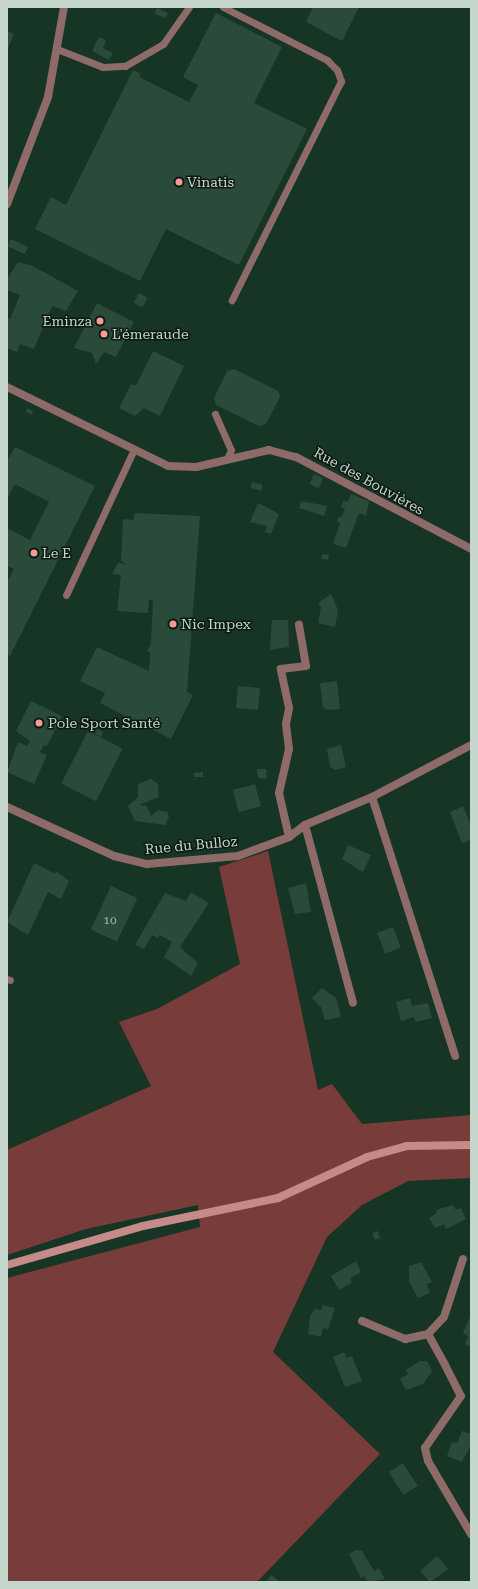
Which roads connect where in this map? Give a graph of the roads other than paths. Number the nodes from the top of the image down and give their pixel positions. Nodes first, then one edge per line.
1 (64, 7) edge
2 (189, 7) edge
3 (223, 7) edge
4 (57, 49) junction
5 (7, 204) edge
6 (232, 300) dead end
7 (7, 387) edge
8 (215, 414) dead end
9 (133, 451) junction
10 (227, 458) junction
11 (471, 549) edge
12 (66, 595) dead end
13 (299, 626) dead end
14 (471, 745) edge
15 (372, 797) junction
16 (7, 807) edge
17 (306, 825) junction
18 (289, 837) junction
19 (353, 1003) dead end
20 (455, 1056) dead end
21 (471, 1146) edge
22 (463, 1260) dead end
23 (7, 1265) edge
24 (362, 1321) dead end
25 (428, 1334) junction
26 (471, 1534) edge

1 - 4 street
2 - 4 lane
3 - 6 lane
4 - 5 street
7 - 9 street, Rue des Bouvières
8 - 10 lane
9 - 10 street, Rue des Bouvières
9 - 12 lane
10 - 11 street, Rue des Bouvières
13 - 18 street
14 - 15 street, Rue du Bulloz
15 - 17 street, Rue du Bulloz
15 - 20 street
16 - 18 street, Rue du Bulloz
17 - 18 street, Rue du Bulloz
17 - 19 street
21 - 23 main road
22 - 25 street
24 - 25 street
25 - 26 street

